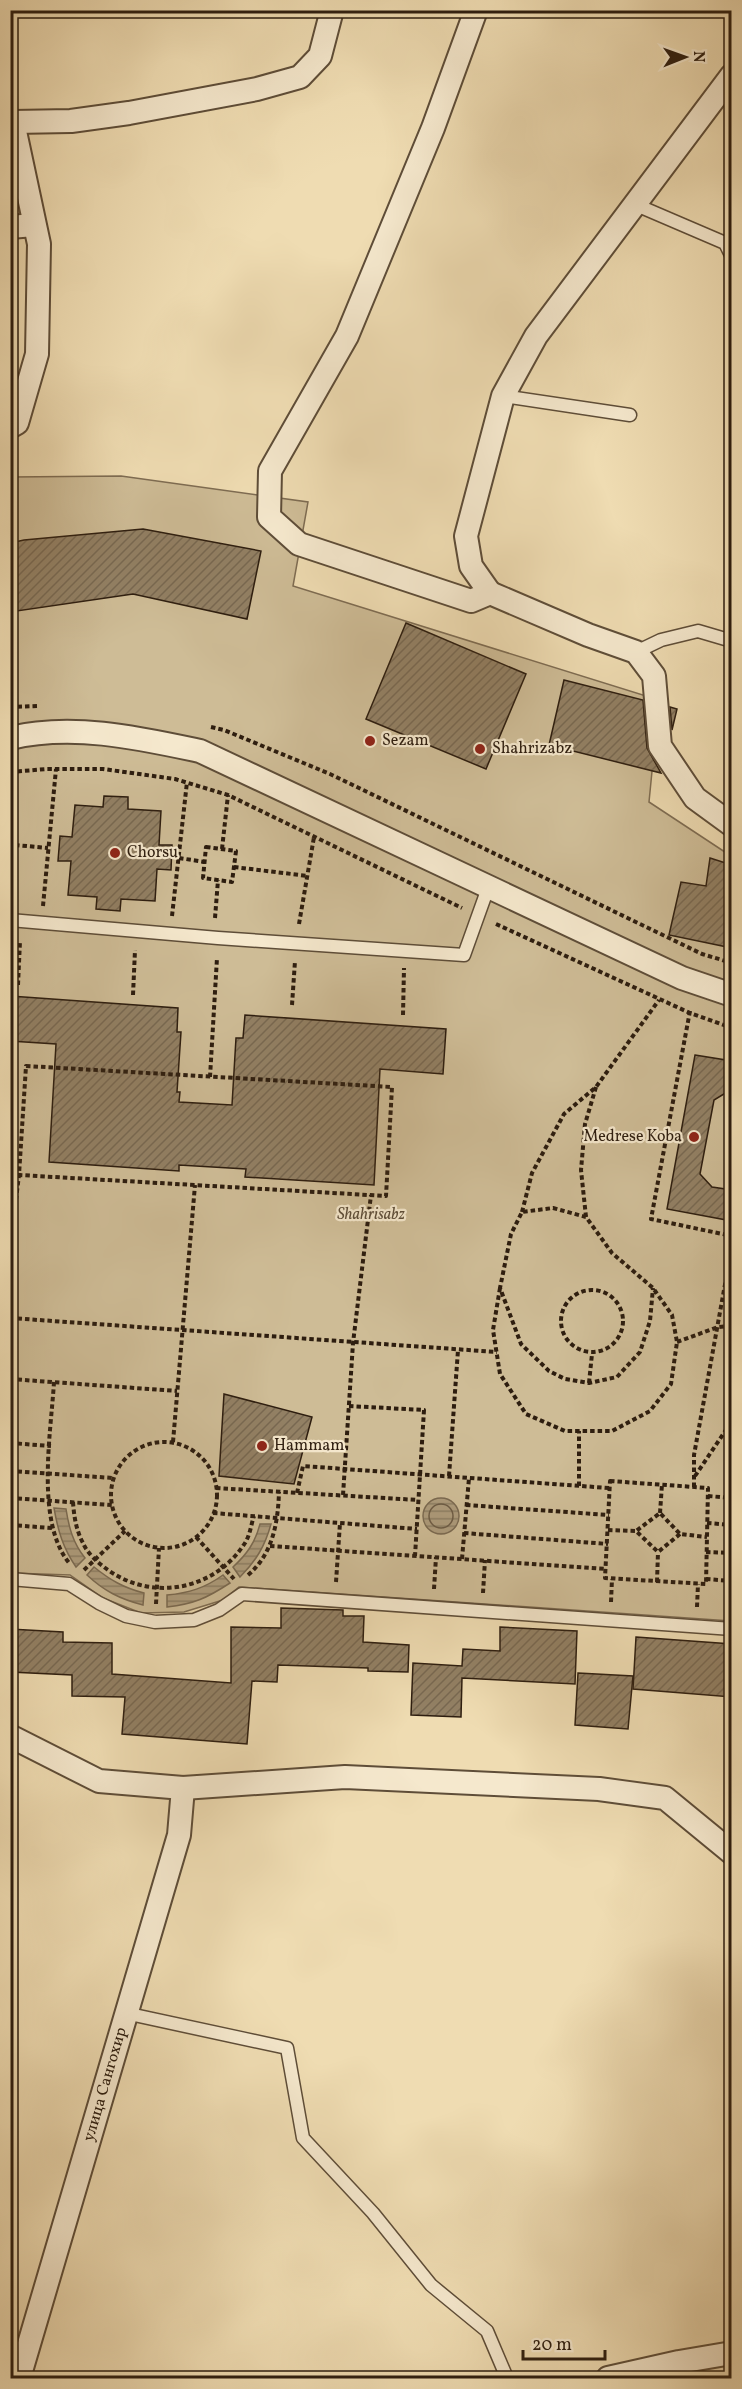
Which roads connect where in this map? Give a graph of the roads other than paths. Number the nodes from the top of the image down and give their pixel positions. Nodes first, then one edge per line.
1 (332, 10) edge
2 (476, 10) edge
3 (732, 75) edge
4 (12, 121) edge
5 (634, 204) junction
6 (34, 225) junction
7 (10, 227) edge
8 (732, 257) edge
9 (503, 396) junction
10 (630, 416) dead end
11 (10, 427) edge
12 (490, 593) junction
13 (732, 640) edge
14 (636, 652) junction
15 (10, 738) edge
16 (732, 825) edge
17 (488, 888) junction
18 (16, 920) edge
19 (732, 995) edge
20 (10, 1579) edge
21 (732, 1629) edge
22 (10, 1736) edge
23 (183, 1788) junction
24 (732, 1853) edge
25 (125, 2013) junction
26 (732, 2353) edge
27 (19, 2379) edge
28 (507, 2379) edge
29 (608, 2379) edge

1 - 4 street
2 - 12 street
3 - 5 street
4 - 6 street
5 - 8 lane
5 - 9 street
6 - 7 street
6 - 11 street
9 - 10 lane
9 - 12 street
12 - 14 street
13 - 14 lane
14 - 16 street
15 - 17 street
17 - 18 lane
17 - 19 street
20 - 21 lane
22 - 23 street
23 - 24 street
23 - 25 street, улица Сангохир
25 - 27 street, улица Сангохир
25 - 28 lane
26 - 29 street

